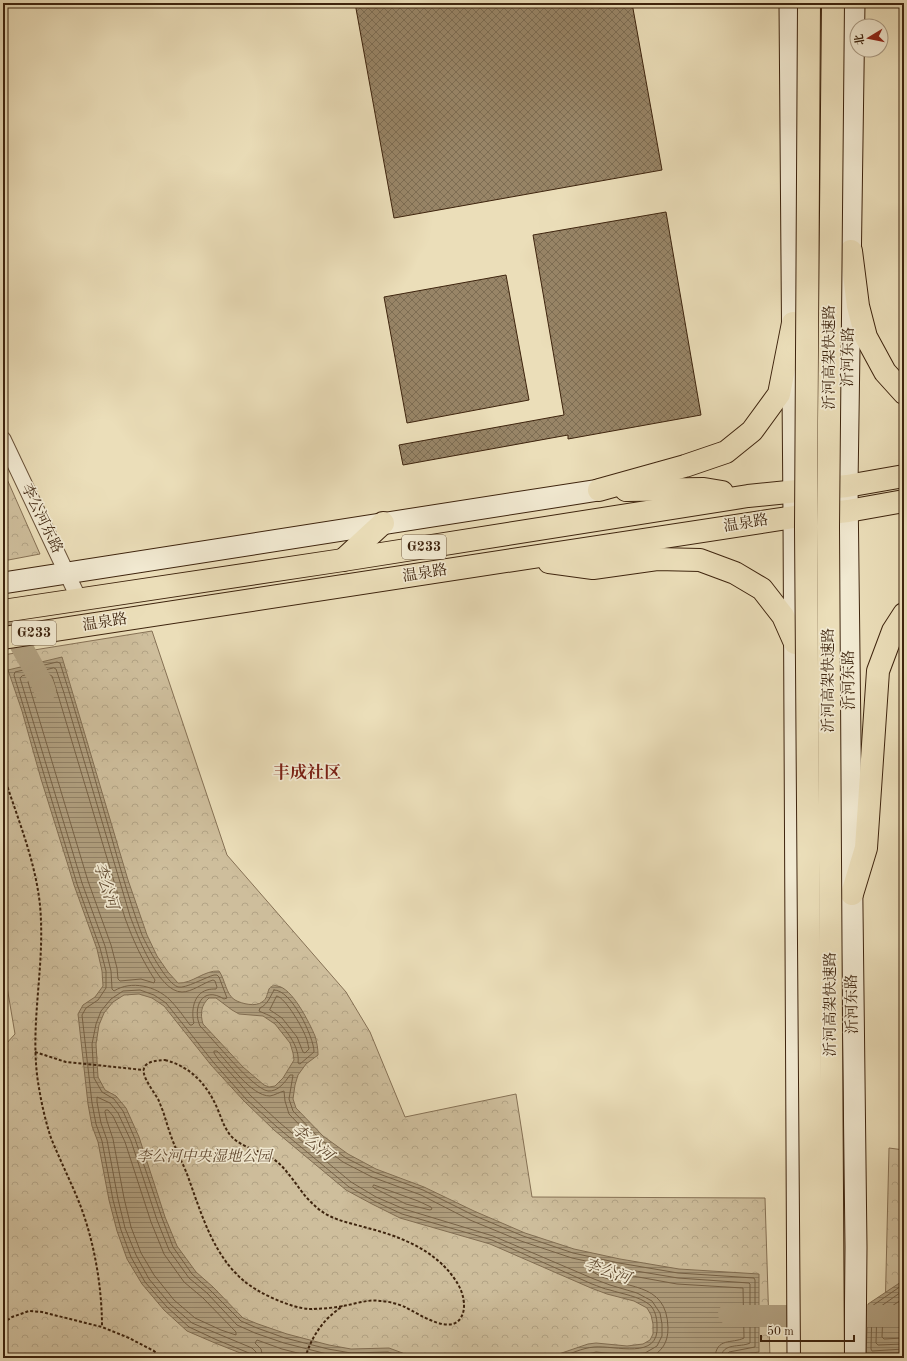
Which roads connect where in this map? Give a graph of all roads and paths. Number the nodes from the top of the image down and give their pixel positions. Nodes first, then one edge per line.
1 (790, 3) edge
2 (809, 3) edge
3 (832, 3) edge
4 (854, 3) edge
5 (850, 251) junction
6 (792, 323) junction
7 (904, 392) edge
8 (3, 439) edge
9 (904, 476) edge
10 (848, 486) junction
11 (599, 490) junction
12 (794, 491) junction
13 (748, 496) junction
14 (904, 501) edge
15 (848, 511) junction
16 (794, 517) junction
17 (383, 523) junction
18 (700, 531) junction
19 (524, 558) junction
20 (657, 559) junction
21 (343, 560) junction
22 (68, 574) junction
23 (3, 583) edge
24 (79, 599) junction
25 (3, 611) edge
26 (904, 614) edge
27 (3, 638) edge
28 (795, 643) junction
29 (850, 661) junction
30 (874, 737) junction
31 (3, 773) edge
32 (866, 848) junction
33 (852, 894) junction
34 (35, 1052) junction
35 (144, 1070) junction
36 (862, 1243) junction
37 (344, 1306) junction
38 (3, 1323) edge
39 (102, 1326) junction
40 (163, 1358) edge
41 (305, 1358) edge
42 (798, 1358) edge
43 (812, 1358) edge
44 (833, 1358) edge
45 (855, 1358) edge
46 (869, 1358) edge

1 - 6 main road
2 - 43 highway, 沂河高架快速路, bridge
3 - 44 highway, 沂河高架快速路, bridge
4 - 5 main road, 沂河东路
5 - 7 highway
5 - 10 main road, 沂河东路
6 - 11 highway
6 - 12 main road
8 - 22 street, 李公河东路
9 - 10 highway, 温泉路
10 - 12 highway, 温泉路 / G233
10 - 15 main road, 沂河东路
11 - 13 highway
11 - 17 main road
12 - 13 highway, 温泉路 / G233
12 - 16 main road
13 - 21 highway, 温泉路 / G233
14 - 15 highway, 温泉路
15 - 16 highway, 温泉路 / G233
15 - 29 main road, 沂河东路
16 - 18 highway, 温泉路 / G233
16 - 28 main road
17 - 21 highway
17 - 22 main road
18 - 19 highway, 温泉路 / G233
18 - 20 highway
19 - 20 highway
19 - 27 highway, 温泉路 / G233
20 - 28 highway
21 - 24 highway, 温泉路 / G233
22 - 23 main road
22 - 24 street, 李公河东路
24 - 25 highway, 温泉路 / G233
26 - 30 highway
28 - 42 main road
29 - 30 main road
29 - 33 main road, 沂河东路
30 - 32 highway
31 - 34 path
32 - 33 highway
32 - 36 main road
33 - 36 main road, 沂河东路
34 - 35 path
34 - 39 path
35 - 37 path
35 - 37 path
36 - 45 main road, 沂河东路
36 - 46 main road
37 - 41 path
38 - 39 path
39 - 40 path

